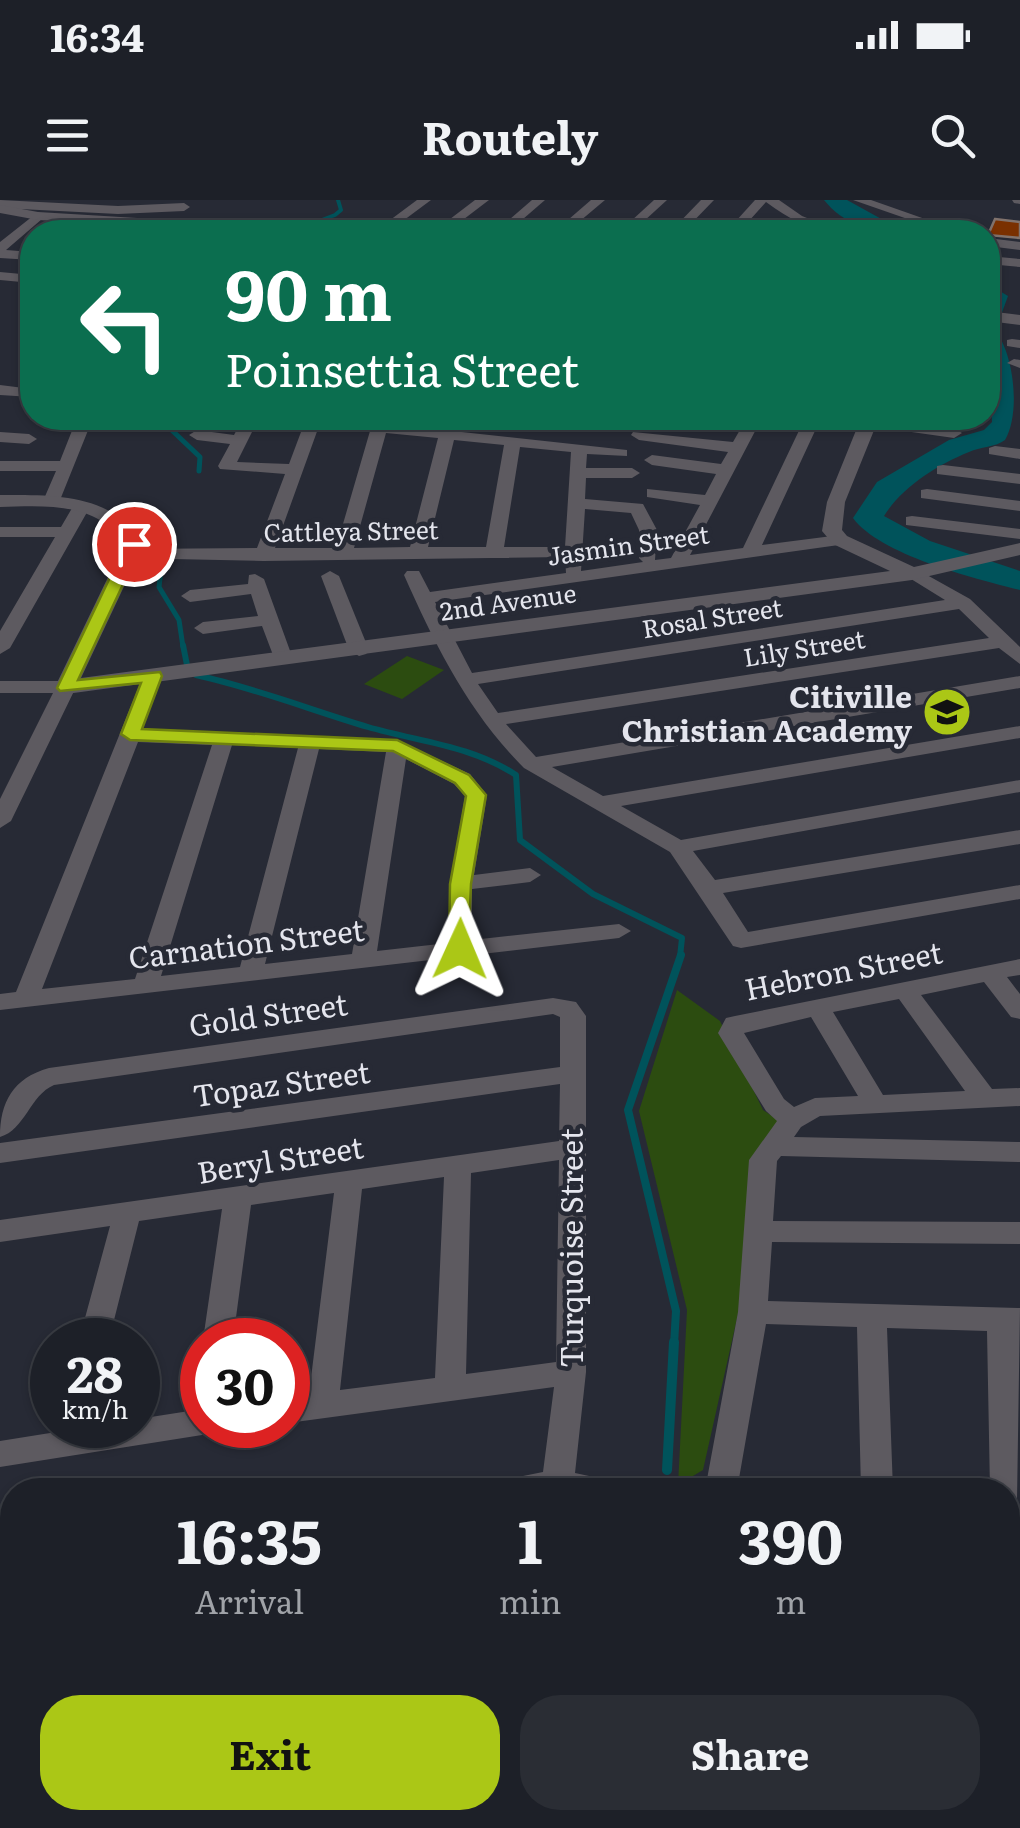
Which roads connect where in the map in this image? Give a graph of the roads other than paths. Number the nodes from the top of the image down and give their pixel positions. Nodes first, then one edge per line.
1 (424, 200) edge
2 (484, 200) edge
3 (539, 200) edge
4 (599, 200) edge
5 (661, 200) edge
6 (708, 200) edge
7 (762, 200) edge
8 (772, 200) edge
9 (859, 200) edge
10 (24, 203) edge
11 (88, 204) edge
12 (0, 205) edge
13 (184, 207) dead end
14 (38, 216) junction
15 (798, 219) joint
16 (33, 220) edge
17 (89, 220) edge
18 (396, 220) edge
19 (456, 220) edge
20 (515, 220) edge
21 (575, 220) edge
22 (638, 220) edge
23 (688, 220) edge
24 (743, 220) edge
25 (801, 220) edge
26 (920, 220) edge
27 (20, 232) edge
28 (16, 235) junction
29 (20, 235) edge
30 (0, 252) edge
31 (1004, 278) dead end
32 (1020, 279) edge
33 (0, 372) edge
34 (0, 390) edge
35 (80, 430) edge
36 (244, 430) edge
37 (310, 430) edge
38 (378, 430) edge
39 (396, 430) edge
40 (748, 430) edge
41 (807, 430) edge
42 (862, 430) edge
43 (935, 430) edge
44 (954, 433) dead end
45 (196, 435) dead end
46 (640, 435) dead end
47 (447, 436) junction
48 (0, 437) edge
49 (29, 438) dead end
50 (238, 440) junction
51 (513, 442) junction
52 (738, 448) junction
53 (579, 449) junction
54 (995, 451) dead end
55 (621, 453) dead end
56 (1020, 454) edge
57 (652, 460) dead end
58 (0, 466) edge
59 (66, 466) junction
60 (295, 469) junction
61 (727, 470) junction
62 (942, 470) dead end
63 (578, 473) junction
64 (632, 473) dead end
65 (1020, 479) edge
66 (653, 493) dead end
67 (928, 494) dead end
68 (0, 501) edge
69 (52, 501) junction
70 (710, 501) junction
71 (576, 503) junction
72 (1020, 506) edge
73 (81, 507) junction
74 (912, 521) dead end
75 (0, 532) edge
76 (65, 532) junction
77 (1020, 534) edge
78 (840, 540) junction
79 (1020, 549) edge
80 (494, 553) junction
81 (750, 553) junction
82 (130, 554) junction
83 (417, 554) junction
84 (343, 555) junction
85 (263, 556) junction
86 (648, 558) dead end
87 (678, 562) junction
88 (919, 572) junction
89 (413, 575) dead end
90 (330, 576) dead end
91 (190, 596) dead end
92 (423, 598) junction
93 (963, 603) junction
94 (269, 620) junction
95 (203, 628) dead end
96 (442, 638) junction
97 (1003, 642) junction
98 (0, 648) edge
99 (359, 650) junction
100 (1020, 658) edge
101 (283, 659) junction
102 (153, 676) junction
103 (468, 680) junction
104 (1020, 682) edge
105 (0, 687) edge
106 (66, 688) junction
107 (494, 720) junction
108 (1020, 732) edge
109 (130, 734) junction
110 (224, 738) junction
111 (310, 742) junction
112 (397, 746) junction
113 (531, 764) junction
114 (1020, 786) edge
115 (597, 803) junction
116 (0, 820) edge
117 (1020, 838) edge
118 (678, 848) junction
119 (530, 875) dead end
120 (461, 884) junction
121 (709, 888) junction
122 (1020, 892) edge
123 (619, 931) dead end
124 (460, 949) junction
125 (363, 961) junction
126 (1020, 967) edge
127 (990, 973) junction
128 (250, 975) junction
129 (145, 988) junction
130 (905, 990) junction
131 (26, 999) junction
132 (0, 1002) edge
133 (567, 1008) joint
134 (818, 1008) junction
135 (1020, 1010) edge
136 (570, 1074) junction
137 (1020, 1097) edge
138 (985, 1099) junction
139 (876, 1104) junction
140 (792, 1120) junction
141 (0, 1128) edge
142 (772, 1146) junction
143 (570, 1149) junction
144 (1020, 1152) edge
145 (0, 1153) edge
146 (458, 1165) junction
147 (349, 1180) junction
148 (238, 1197) junction
149 (127, 1214) junction
150 (759, 1231) junction
151 (1020, 1233) edge
152 (2, 1237) edge
153 (753, 1312) junction
154 (872, 1316) junction
155 (100, 1318) edge
156 (221, 1318) edge
157 (1011, 1320) edge
158 (572, 1372) junction
159 (450, 1388) junction
160 (323, 1406) junction
161 (310, 1407) edge
162 (30, 1445) edge
163 (0, 1454) edge
164 (559, 1478) edge
165 (723, 1478) edge
166 (877, 1478) edge
167 (1006, 1478) edge

1 - 18 street
2 - 19 street
3 - 20 street
4 - 21 street
5 - 22 street
6 - 23 street
7 - 24 street
8 - 15 street
9 - 26 street
10 - 11 street
10 - 12 street
11 - 13 street
12 - 14 street
14 - 16 street
14 - 17 street
15 - 25 street
27 - 28 street
28 - 29 street
28 - 30 street
31 - 32 street
33 - 34 street
35 - 59 street
36 - 50 street
37 - 60 street
38 - 84 street
39 - 47 street
40 - 52 street
41 - 81 street
42 - 78 street
43 - 44 street
45 - 50 street
46 - 52 street
47 - 51 street
47 - 83 street
48 - 49 street
50 - 60 street
51 - 53 street
51 - 80 street
52 - 61 street
53 - 55 street
53 - 63 street
54 - 56 street
57 - 61 street
58 - 59 street
59 - 69 street
60 - 85 street
61 - 70 street
62 - 65 street
63 - 64 street
63 - 71 street
66 - 70 street
67 - 72 street
68 - 69 street
69 - 73 street
70 - 87 street
71 - 80 street, Cattleya Street
71 - 86 street
73 - 76 street
73 - 82 street
74 - 77 street
75 - 76 street
76 - 98 street
78 - 81 street, Jasmin Street
78 - 88 street
79 - 88 street, 2nd Avenue
80 - 83 street, Cattleya Street
81 - 87 street, Jasmin Street
82 - 85 street, Cattleya Street
82 - 106 street
83 - 84 street, Cattleya Street
84 - 85 street, Cattleya Street
87 - 92 street, Jasmin Street
88 - 93 street
88 - 96 street, 2nd Avenue
89 - 92 street
90 - 99 street
91 - 94 street
92 - 96 street
93 - 97 street
93 - 103 street, Rosal Street
94 - 95 street
94 - 101 street
96 - 99 street, 2nd Avenue
96 - 103 street
97 - 100 street
97 - 107 street, Lily Street
99 - 101 street, 2nd Avenue
101 - 102 street, 2nd Avenue
102 - 106 street, 2nd Avenue
102 - 109 street
103 - 107 street
104 - 113 street
105 - 106 street, 2nd Avenue
106 - 116 street
107 - 113 street
108 - 115 street
109 - 110 street
109 - 131 street
110 - 111 street
110 - 129 street
111 - 112 street
111 - 128 street
112 - 120 street
112 - 125 street
113 - 115 street
114 - 118 street
115 - 118 street
117 - 121 street
118 - 121 street
119 - 120 street
120 - 124 street
121 - 122 street
123 - 124 street, Carnation Street
124 - 125 street, Carnation Street
125 - 128 street, Carnation Street
126 - 127 street, Hebron Street
127 - 130 street, Hebron Street
127 - 135 street
128 - 129 street, Carnation Street
129 - 131 street, Carnation Street
130 - 134 street, Hebron Street
130 - 138 street
131 - 132 street, Carnation Street
133 - 136 street, Turquoise Street
133 - 141 street, Gold Street
134 - 139 street
134 - 140 street, Hebron Street
136 - 143 street, Turquoise Street
136 - 145 street, Topaz Street
137 - 138 street
138 - 139 street
139 - 140 street
140 - 142 street
142 - 144 street
142 - 150 street
143 - 146 street, Beryl Street
143 - 158 street, Turquoise Street
146 - 147 street, Beryl Street
146 - 159 street
147 - 148 street, Beryl Street
147 - 160 street
148 - 149 street, Beryl Street
148 - 156 street
149 - 152 street, Beryl Street
149 - 155 street
150 - 151 street
150 - 153 street
153 - 154 street
153 - 165 street
154 - 157 street
154 - 166 street
157 - 167 street
158 - 159 street
158 - 164 street, Turquoise Street
159 - 160 street
160 - 161 street
162 - 163 street

